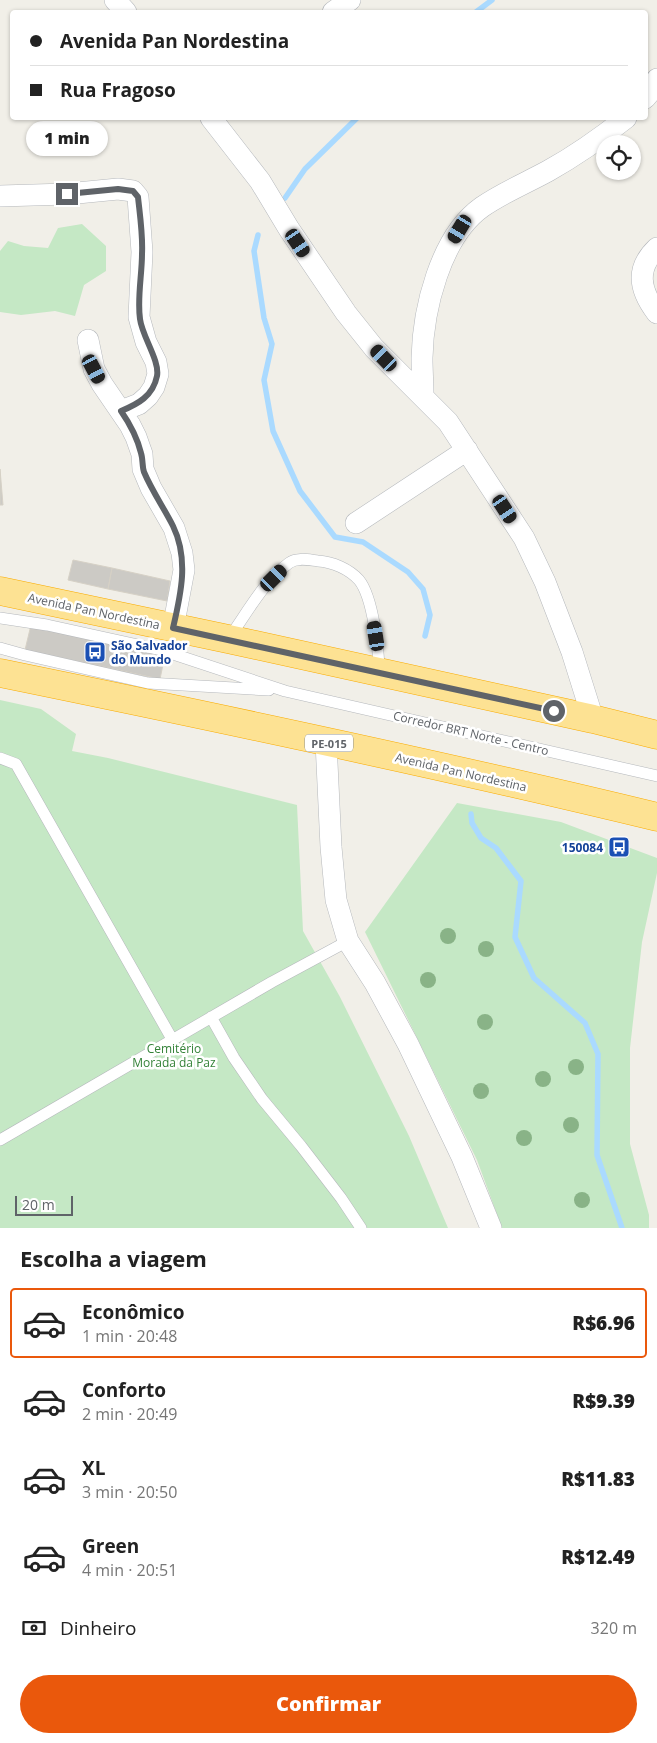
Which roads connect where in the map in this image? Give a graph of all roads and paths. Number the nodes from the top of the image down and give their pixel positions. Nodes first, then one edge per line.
1 (115, 0) edge
2 (350, 0) edge
3 (124, 10) edge
4 (336, 10) edge
5 (657, 79) edge
6 (648, 95) edge
7 (213, 120) edge
8 (624, 120) edge
9 (0, 196) edge
10 (657, 248) edge
11 (657, 313) edge
12 (88, 340) dead end
13 (423, 396) junction
14 (121, 411) junction
15 (467, 450) junction
16 (356, 523) dead end
17 (0, 591) edge
18 (0, 618) edge
19 (173, 628) junction
20 (228, 639) junction
21 (0, 648) edge
22 (0, 673) edge
23 (379, 674) junction
24 (285, 691) junction
25 (593, 720) junction
26 (657, 735) edge
27 (326, 742) junction
28 (0, 758) edge
29 (657, 776) edge
30 (657, 817) edge
31 (348, 941) junction
32 (211, 1017) junction
33 (172, 1039) junction
34 (0, 1140) edge
35 (361, 1228) edge
36 (491, 1228) edge

1 - 3 street
2 - 4 street
5 - 6 street
7 - 13 street
8 - 13 street
9 - 14 street
10 - 11 street
12 - 14 street
13 - 15 street
14 - 19 street
15 - 16 street
15 - 25 street
17 - 19 highway, Avenida Pan Nordestina
18 - 24 lane, Corredor BRT Norte - Centro
19 - 20 highway, Avenida Pan Nordestina
20 - 23 highway, Avenida Pan Nordestina
20 - 23 lane
21 - 24 lane, Corredor BRT Norte - Centro
22 - 27 highway, Avenida Pan Nordestina / PE-015
23 - 25 highway, Avenida Pan Nordestina
24 - 29 lane, Corredor BRT Norte - Centro
25 - 26 highway, Avenida Pan Nordestina
27 - 30 highway, Avenida Pan Nordestina / PE-015
27 - 31 street
28 - 33 lane
31 - 32 lane
31 - 36 street
32 - 33 lane
32 - 35 lane
33 - 34 lane

